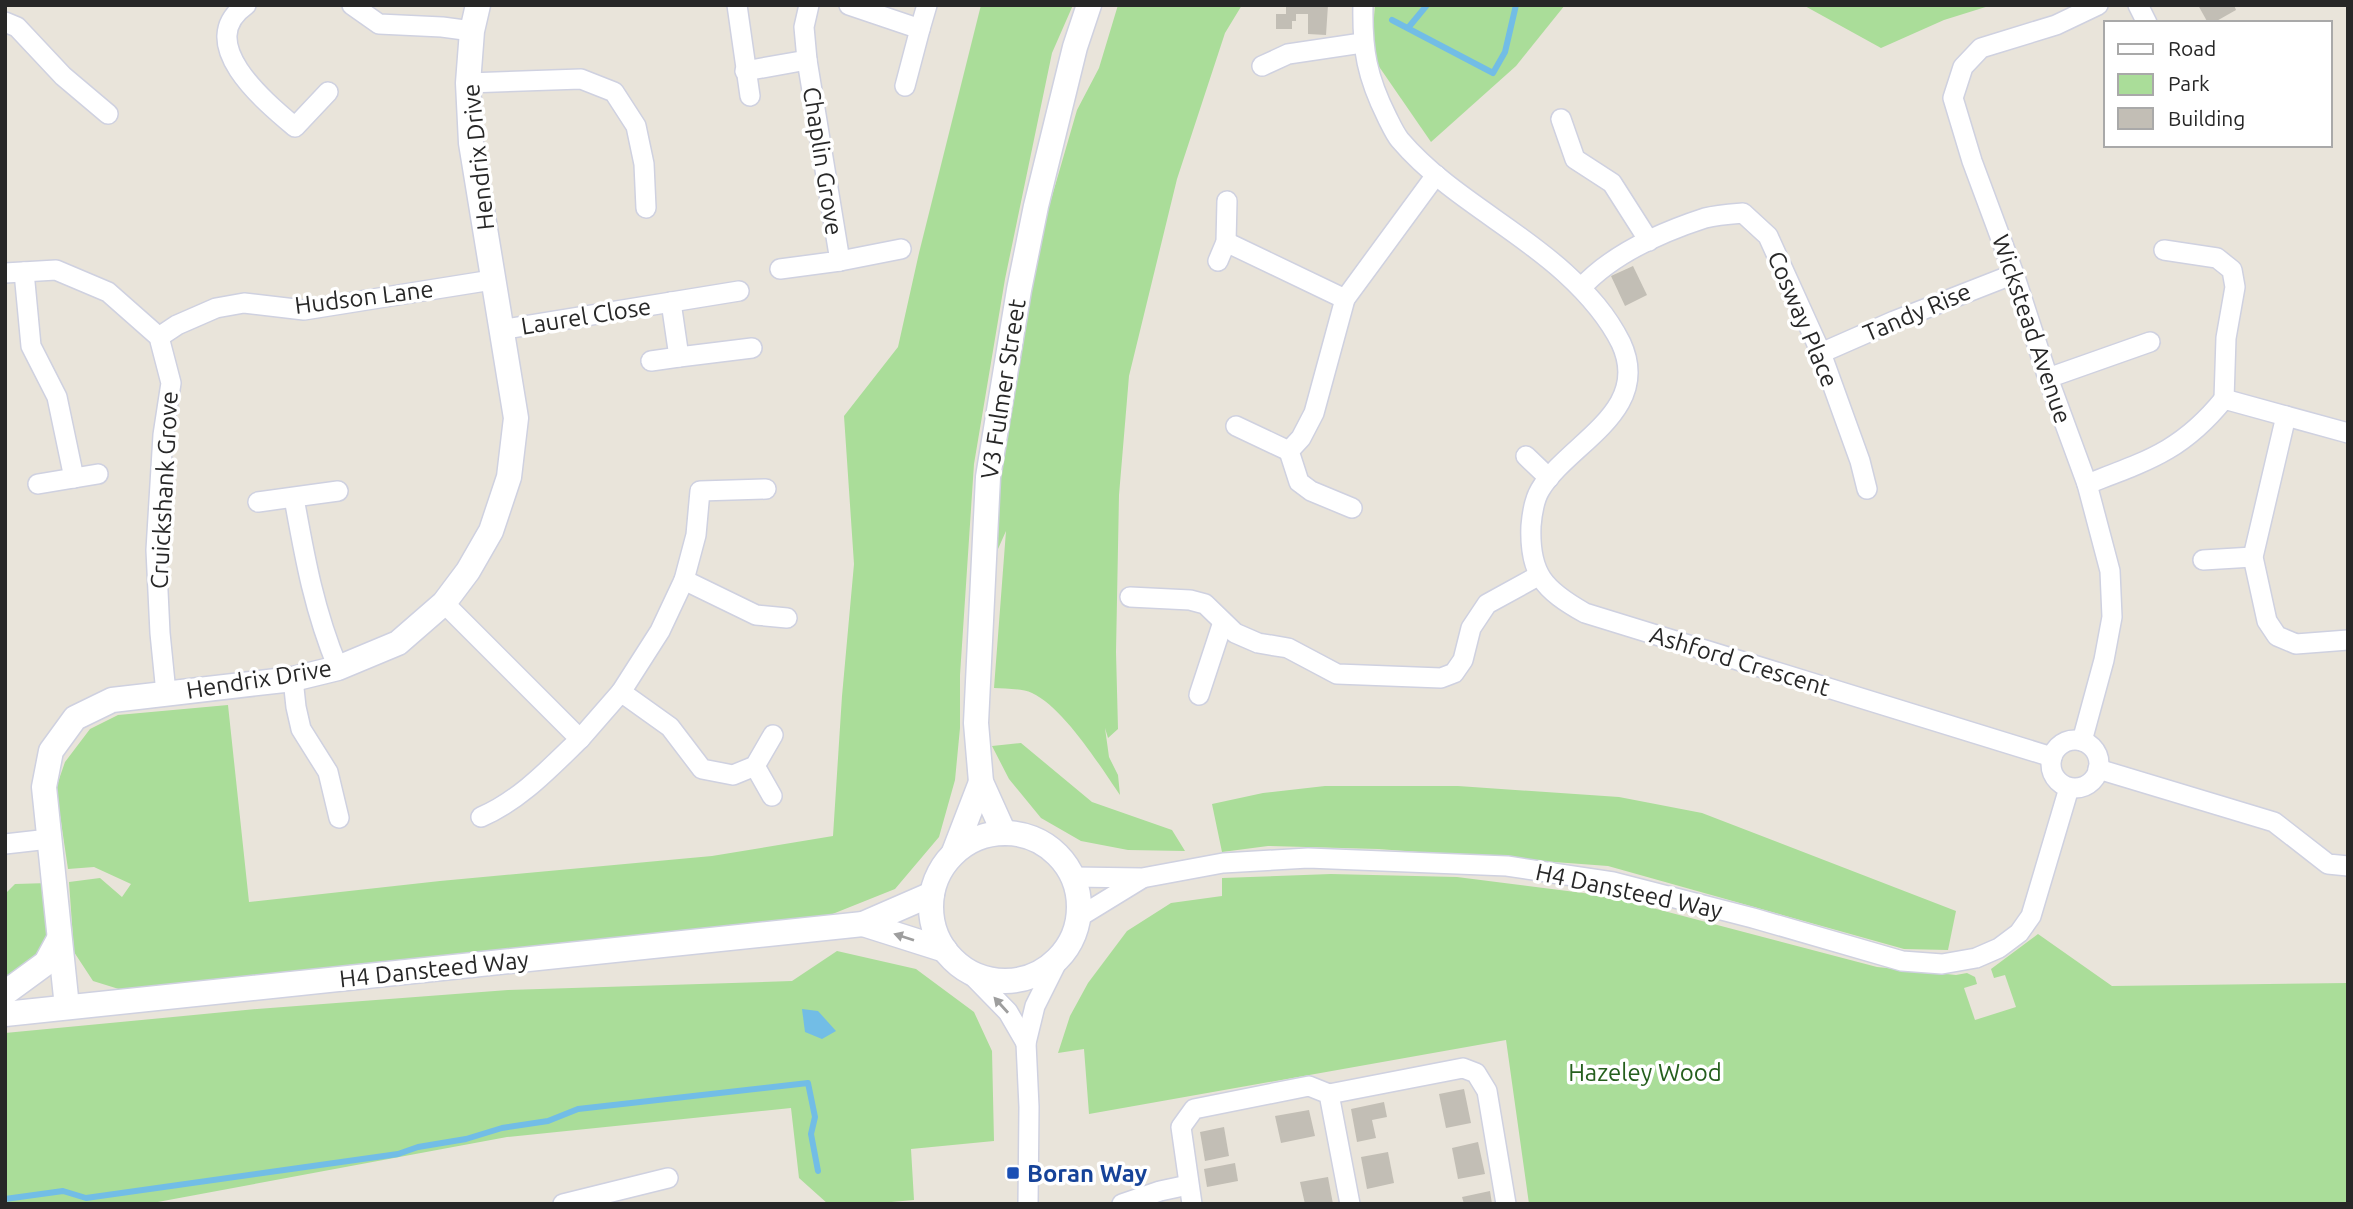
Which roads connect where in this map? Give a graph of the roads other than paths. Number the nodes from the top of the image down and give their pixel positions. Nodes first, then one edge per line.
1 (246, 5) edge
2 (352, 5) edge
3 (478, 5) edge
4 (737, 5) edge
5 (809, 5) edge
6 (849, 5) edge
7 (927, 5) edge
8 (1089, 5) edge
9 (1363, 5) edge
10 (2098, 5) edge
11 (2138, 5) edge
12 (2146, 21) edge
13 (5, 22) edge
14 (920, 29) junction
15 (472, 32) junction
16 (1362, 43) junction
17 (807, 60) junction
18 (1262, 66) dead end
19 (745, 71) junction
20 (468, 83) junction
21 (905, 86) dead end
22 (328, 92) dead end
23 (750, 96) dead end
24 (108, 114) dead end
25 (1561, 119) dead end
26 (1436, 175) junction
27 (1227, 201) dead end
28 (646, 208) dead end
29 (1649, 241) junction
30 (1226, 242) junction
31 (901, 249) dead end
32 (2164, 250) dead end
33 (840, 261) junction
34 (1218, 261) dead end
35 (780, 269) dead end
36 (15, 272) edge
37 (2014, 274) junction
38 (492, 280) junction
39 (1581, 288) junction
40 (739, 291) dead end
41 (1345, 299) junction
42 (671, 302) junction
43 (500, 330) junction
44 (159, 337) junction
45 (2150, 342) dead end
46 (752, 348) dead end
47 (1821, 353) junction
48 (679, 357) junction
49 (651, 361) dead end
50 (2048, 378) junction
51 (2224, 400) junction
52 (2286, 416) junction
53 (1236, 426) dead end
54 (2348, 433) edge
55 (1289, 451) junction
56 (1526, 456) dead end
57 (98, 474) dead end
58 (75, 478) junction
59 (1549, 478) junction
60 (38, 484) dead end
61 (2087, 484) junction
62 (766, 489) dead end
63 (1867, 489) dead end
64 (338, 491) dead end
65 (294, 498) junction
66 (258, 502) dead end
67 (1352, 508) dead end
68 (2253, 557) junction
69 (2203, 560) dead end
70 (1538, 576) junction
71 (684, 580) junction
72 (1130, 597) dead end
73 (444, 603) junction
74 (787, 618) dead end
75 (1223, 621) junction
76 (2348, 640) edge
77 (338, 668) junction
78 (293, 679) junction
79 (621, 692) junction
80 (166, 693) junction
81 (1199, 695) dead end
82 (773, 735) dead end
83 (580, 739) junction
84 (2082, 741) junction
85 (2052, 757) junction
86 (755, 766) junction
87 (2098, 769) junction
88 (981, 782) junction
89 (2069, 788) junction
90 (772, 796) dead end
91 (481, 817) dead end
92 (339, 818) dead end
93 (1004, 833) junction
94 (49, 839) junction
95 (5, 844) edge
96 (954, 852) junction
97 (2348, 866) edge
98 (1073, 877) junction
99 (1142, 878) junction
100 (932, 894) junction
101 (1079, 917) junction
102 (863, 924) junction
103 (59, 939) junction
104 (944, 950) junction
105 (1058, 960) junction
106 (970, 973) junction
107 (5, 993) edge
108 (67, 1007) junction
109 (5, 1014) edge
110 (1026, 1043) junction
111 (1329, 1094) junction
112 (668, 1178) dead end
113 (1190, 1194) edge
114 (563, 1204) edge
115 (1028, 1204) edge
116 (1122, 1204) edge
117 (1350, 1204) edge
118 (1506, 1204) edge

1 - 22 street
2 - 15 street
3 - 15 street, Hendrix Drive
4 - 19 street
5 - 17 street, Chaplin Grove
6 - 14 street
7 - 14 street
8 - 88 street, V3 Fulmer Street
9 - 16 street
10 - 37 street, Wickstead Avenue
11 - 12 street
13 - 24 street
14 - 21 street
15 - 20 street, Hendrix Drive
16 - 18 street
16 - 26 street
17 - 19 street, Chaplin Grove
17 - 33 street, Chaplin Grove
19 - 23 street
20 - 28 street
20 - 38 street, Hendrix Drive
25 - 29 street
26 - 39 street
26 - 41 street
27 - 30 street
29 - 39 street, Cosway Place
29 - 47 street, Cosway Place
30 - 34 street
30 - 41 street
31 - 33 street, Chaplin Grove
32 - 51 street
33 - 35 street, Chaplin Grove
36 - 44 street
36 - 58 street
37 - 47 street, Tandy Rise
37 - 50 street, Wickstead Avenue
38 - 43 street, Hendrix Drive
38 - 44 street, Hudson Lane
39 - 59 street
40 - 42 street, Laurel Close
41 - 55 street
42 - 43 street, Laurel Close
42 - 48 street, Laurel Close
43 - 73 street, Hendrix Drive
44 - 80 street, Cruickshank Grove
45 - 50 street
46 - 48 street
47 - 63 street, Cosway Place
48 - 49 street
50 - 61 street, Wickstead Avenue
51 - 52 street
51 - 61 street
52 - 54 street
52 - 68 street
53 - 55 street
55 - 67 street
56 - 59 street
57 - 58 street
58 - 60 street
59 - 70 street
61 - 84 street, Wickstead Avenue
62 - 71 street
64 - 65 street
65 - 66 street
65 - 77 street
68 - 69 street
68 - 76 street
70 - 75 street
70 - 85 street, Ashford Crescent
71 - 74 street
71 - 79 street
72 - 75 street
73 - 77 street, Hendrix Drive
73 - 83 street
75 - 81 street
77 - 78 street, Hendrix Drive
78 - 80 street, Hendrix Drive
78 - 92 street
79 - 83 street
79 - 86 street
80 - 94 street, Hendrix Drive
82 - 86 street
83 - 91 street
84 - 85 street
84 - 87 street
85 - 89 street
86 - 90 street
87 - 89 street
87 - 97 street
88 - 93 street, V3 Fulmer Street
88 - 96 street, V3 Fulmer Street
89 - 99 street, H4 Dansteed Way
93 - 96 street
93 - 98 street
94 - 95 street
94 - 103 street, Hendrix Drive
96 - 100 street
98 - 99 street, H4 Dansteed Way
98 - 101 street
99 - 101 street, H4 Dansteed Way
100 - 102 street, H4 Dansteed Way
100 - 104 street
101 - 105 street
104 -> 102 street, H4 Dansteed Way
102 - 108 street, H4 Dansteed Way
103 - 107 street
103 - 108 street, Hendrix Drive
104 - 106 street
105 - 106 street
105 - 110 street
110 -> 106 street
108 - 109 street, H4 Dansteed Way
110 - 115 street
111 - 113 street
111 - 117 street
111 - 118 street
112 - 114 street
113 - 116 street

